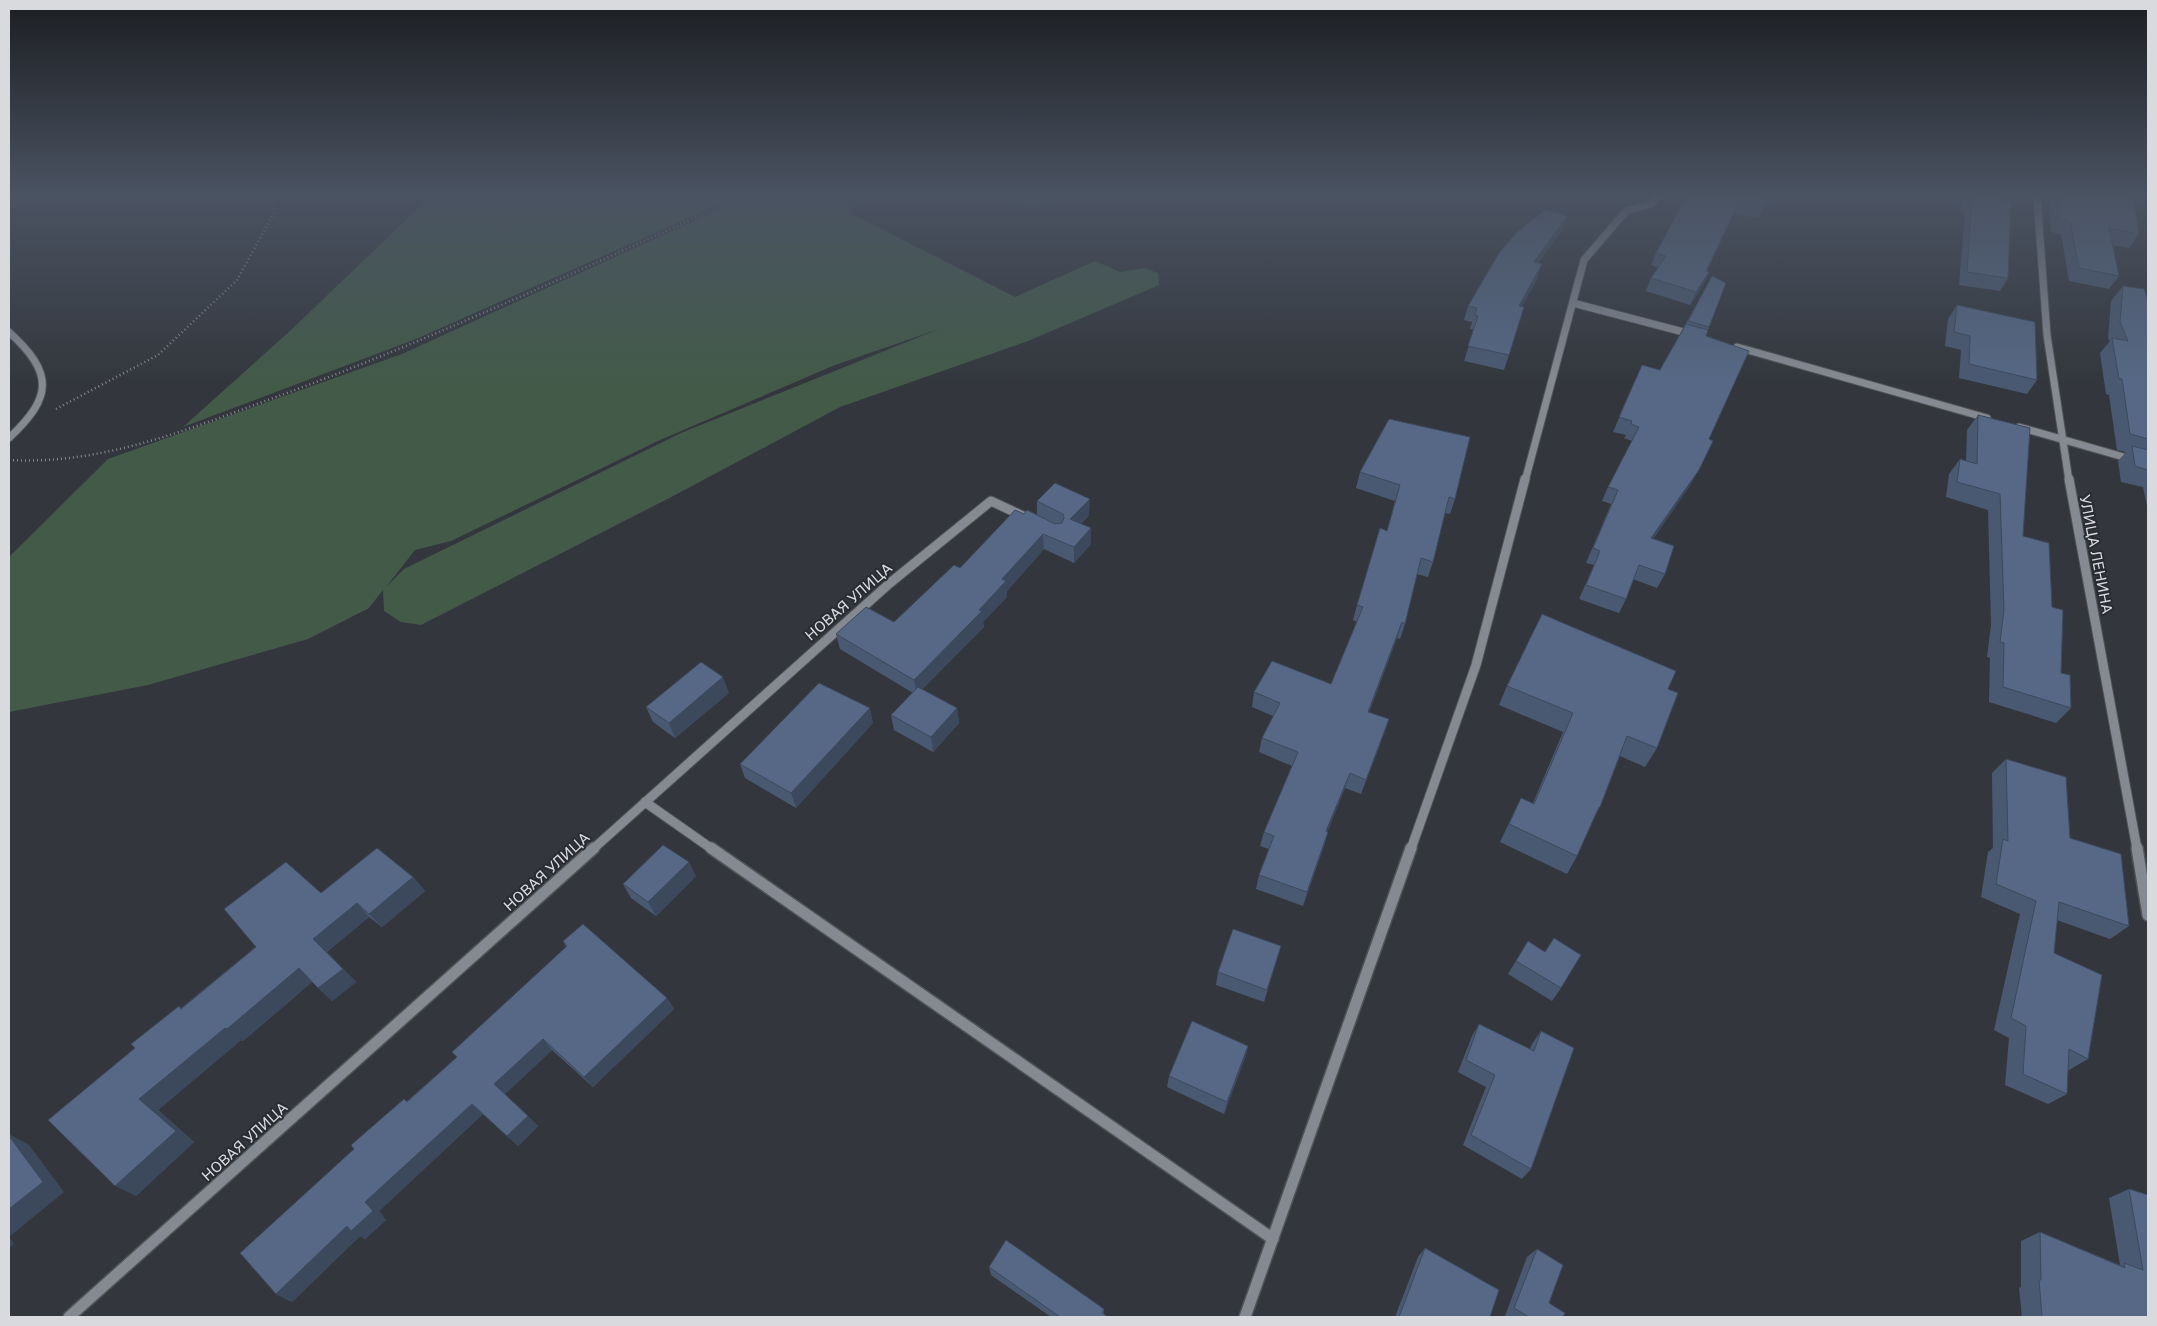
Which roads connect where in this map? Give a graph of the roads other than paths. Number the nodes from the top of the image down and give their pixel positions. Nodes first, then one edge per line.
1 (1586, 258) edge
2 (2040, 258) edge
3 (1573, 302) junction
4 (9, 332) edge
5 (1702, 337) edge
6 (1730, 345) edge
7 (1995, 420) edge
8 (2014, 426) edge
9 (9, 438) edge
10 (2061, 439) junction
11 (2148, 464) edge
12 (1033, 522) edge
13 (645, 802) junction
14 (2148, 915) edge
15 (1273, 1239) junction
16 (69, 1317) edge
17 (1245, 1317) edge

1 - 3 street
2 - 10 street, УЛИЦА ЛЕНИНА
3 - 5 street
3 - 15 street
4 - 9 street
6 - 7 street
8 - 10 street
10 - 11 street
10 - 14 street, УЛИЦА ЛЕНИНА
12 - 13 street, НОВАЯ УЛИЦА
13 - 15 street
13 - 16 street, НОВАЯ УЛИЦА
15 - 17 street

